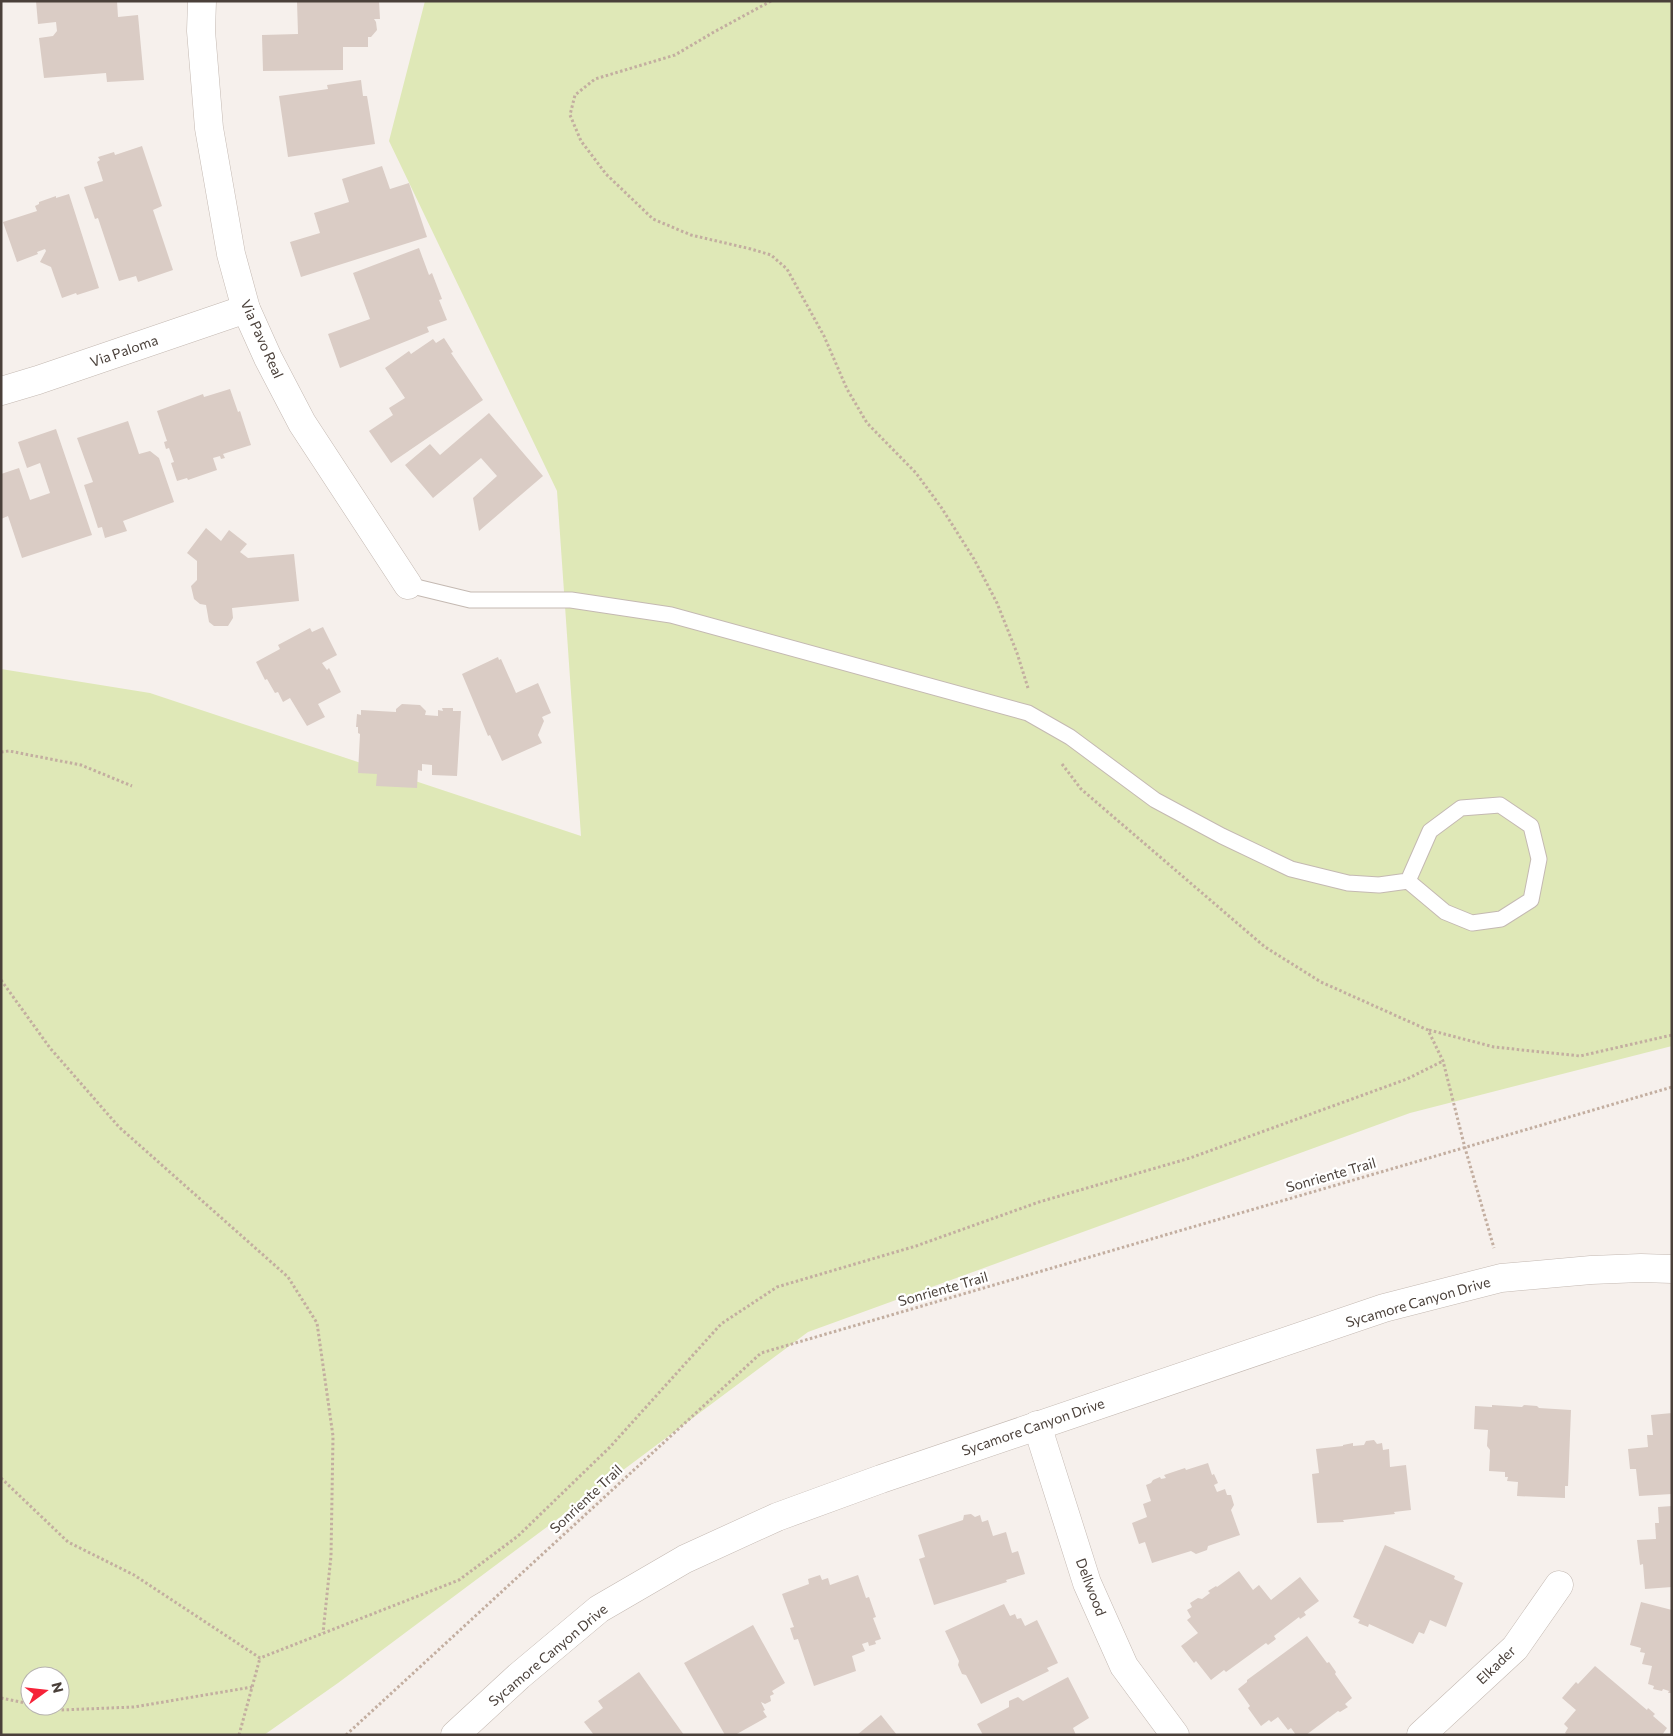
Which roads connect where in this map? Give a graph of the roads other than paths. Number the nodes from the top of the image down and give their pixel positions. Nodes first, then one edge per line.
1 (202, 1) edge
2 (246, 309) junction
3 (1, 391) edge
4 (408, 585) joint
5 (1408, 881) junction
6 (1672, 1269) edge
7 (1037, 1426) junction
8 (1560, 1585) dead end
9 (455, 1735) edge
10 (1175, 1735) edge
11 (1421, 1735) edge

1 - 2 street, Via Pavo Real
2 - 3 street, Via Paloma
2 - 4 street, Via Pavo Real
4 - 5 lane
5 - 5 lane
6 - 7 street, Sycamore Canyon Drive
7 - 9 street, Sycamore Canyon Drive
7 - 10 street, Dellwood
8 - 11 street, Elkader

